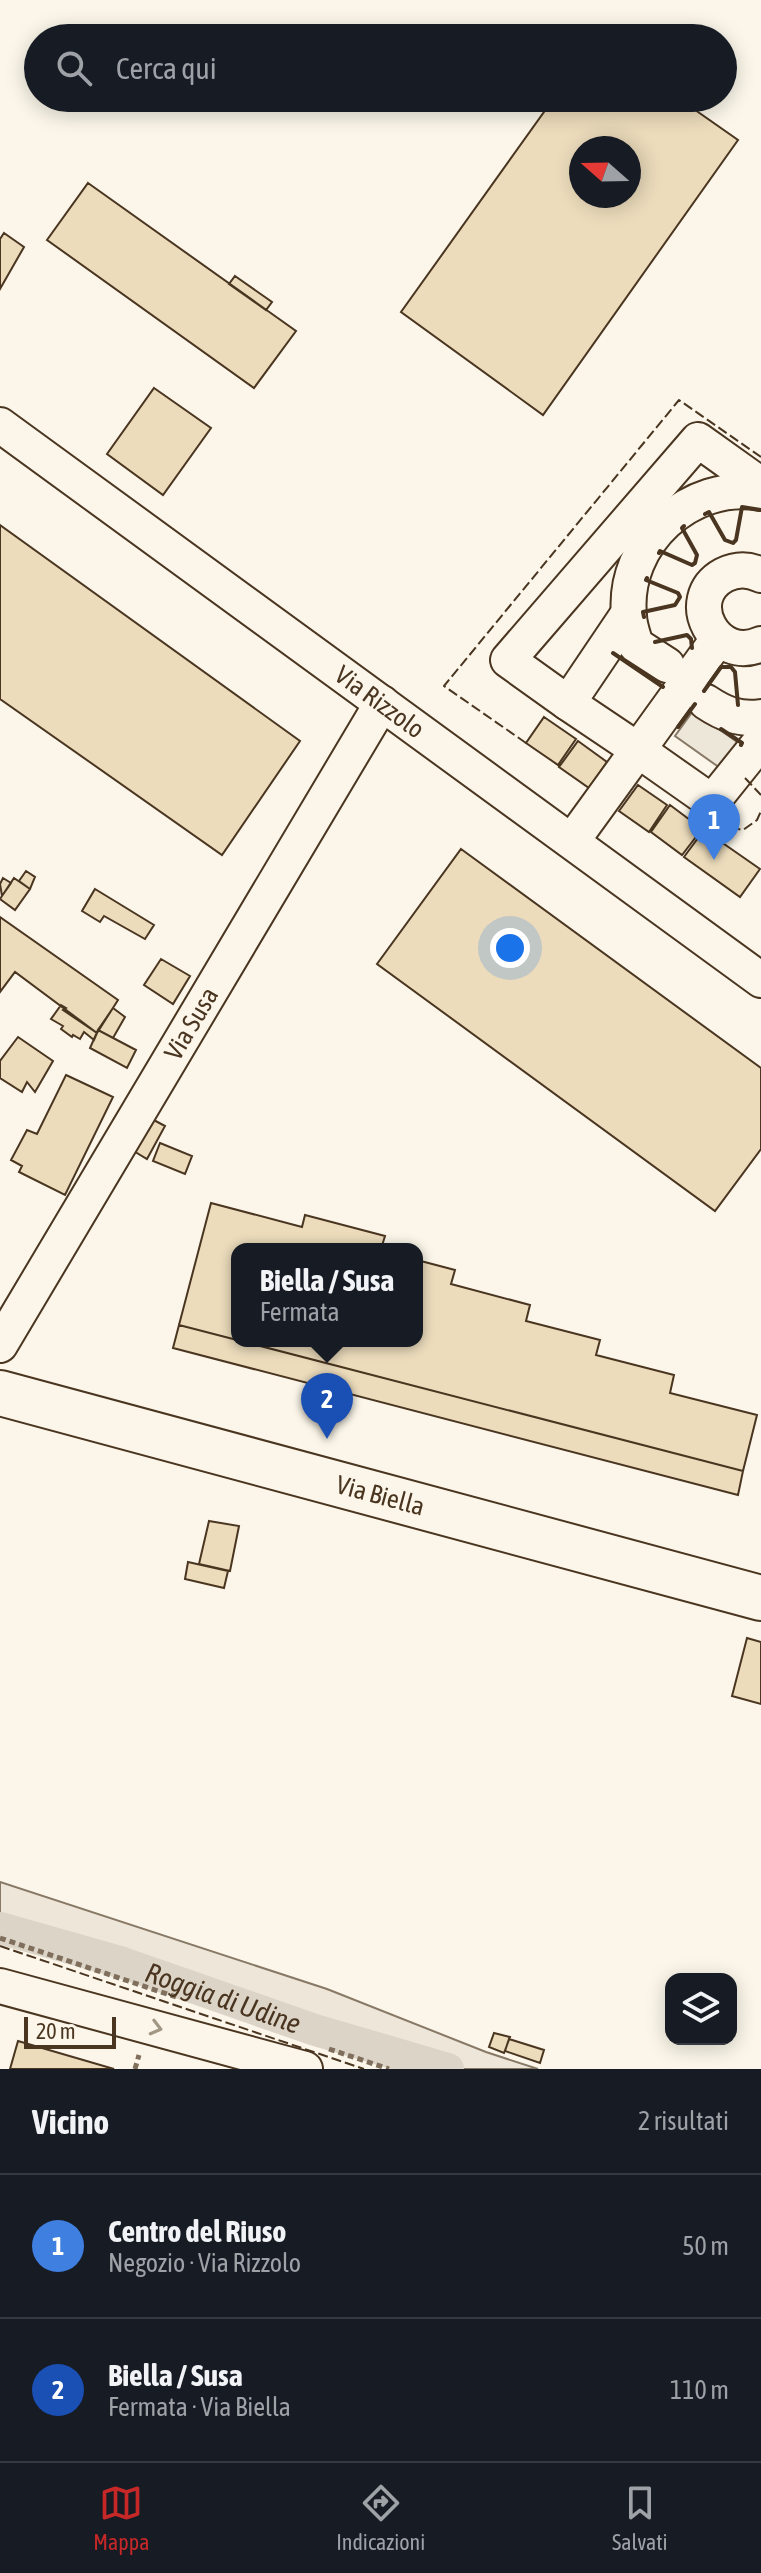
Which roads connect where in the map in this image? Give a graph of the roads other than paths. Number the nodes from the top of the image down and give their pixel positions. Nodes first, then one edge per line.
1 (0, 425) edge
2 (761, 485) edge
3 (761, 493) edge
4 (761, 575) edge
5 (628, 614) junction
6 (718, 639) junction
7 (761, 644) edge
8 (667, 665) dead end
9 (706, 702) dead end
10 (382, 703) junction
11 (568, 703) junction
12 (761, 717) edge
13 (761, 741) edge
14 (638, 750) junction
15 (572, 841) junction
16 (761, 980) edge
17 (0, 1345) edge
18 (0, 1393) edge
19 (761, 1598) edge
20 (0, 1986) edge
21 (305, 2069) edge

1 - 10 street, Via Rizzolo
2 - 11 street
3 - 5 street
4 - 6 street
5 - 8 street
5 - 11 street
6 - 7 street
6 - 14 street
9 - 12 street
10 - 15 street, Via Rizzolo
10 - 17 street, Via Susa
11 - 14 street
13 - 14 street
14 - 15 street
15 - 16 street, Via Rizzolo
18 - 19 main road, Via Biella
20 -> 21 street

